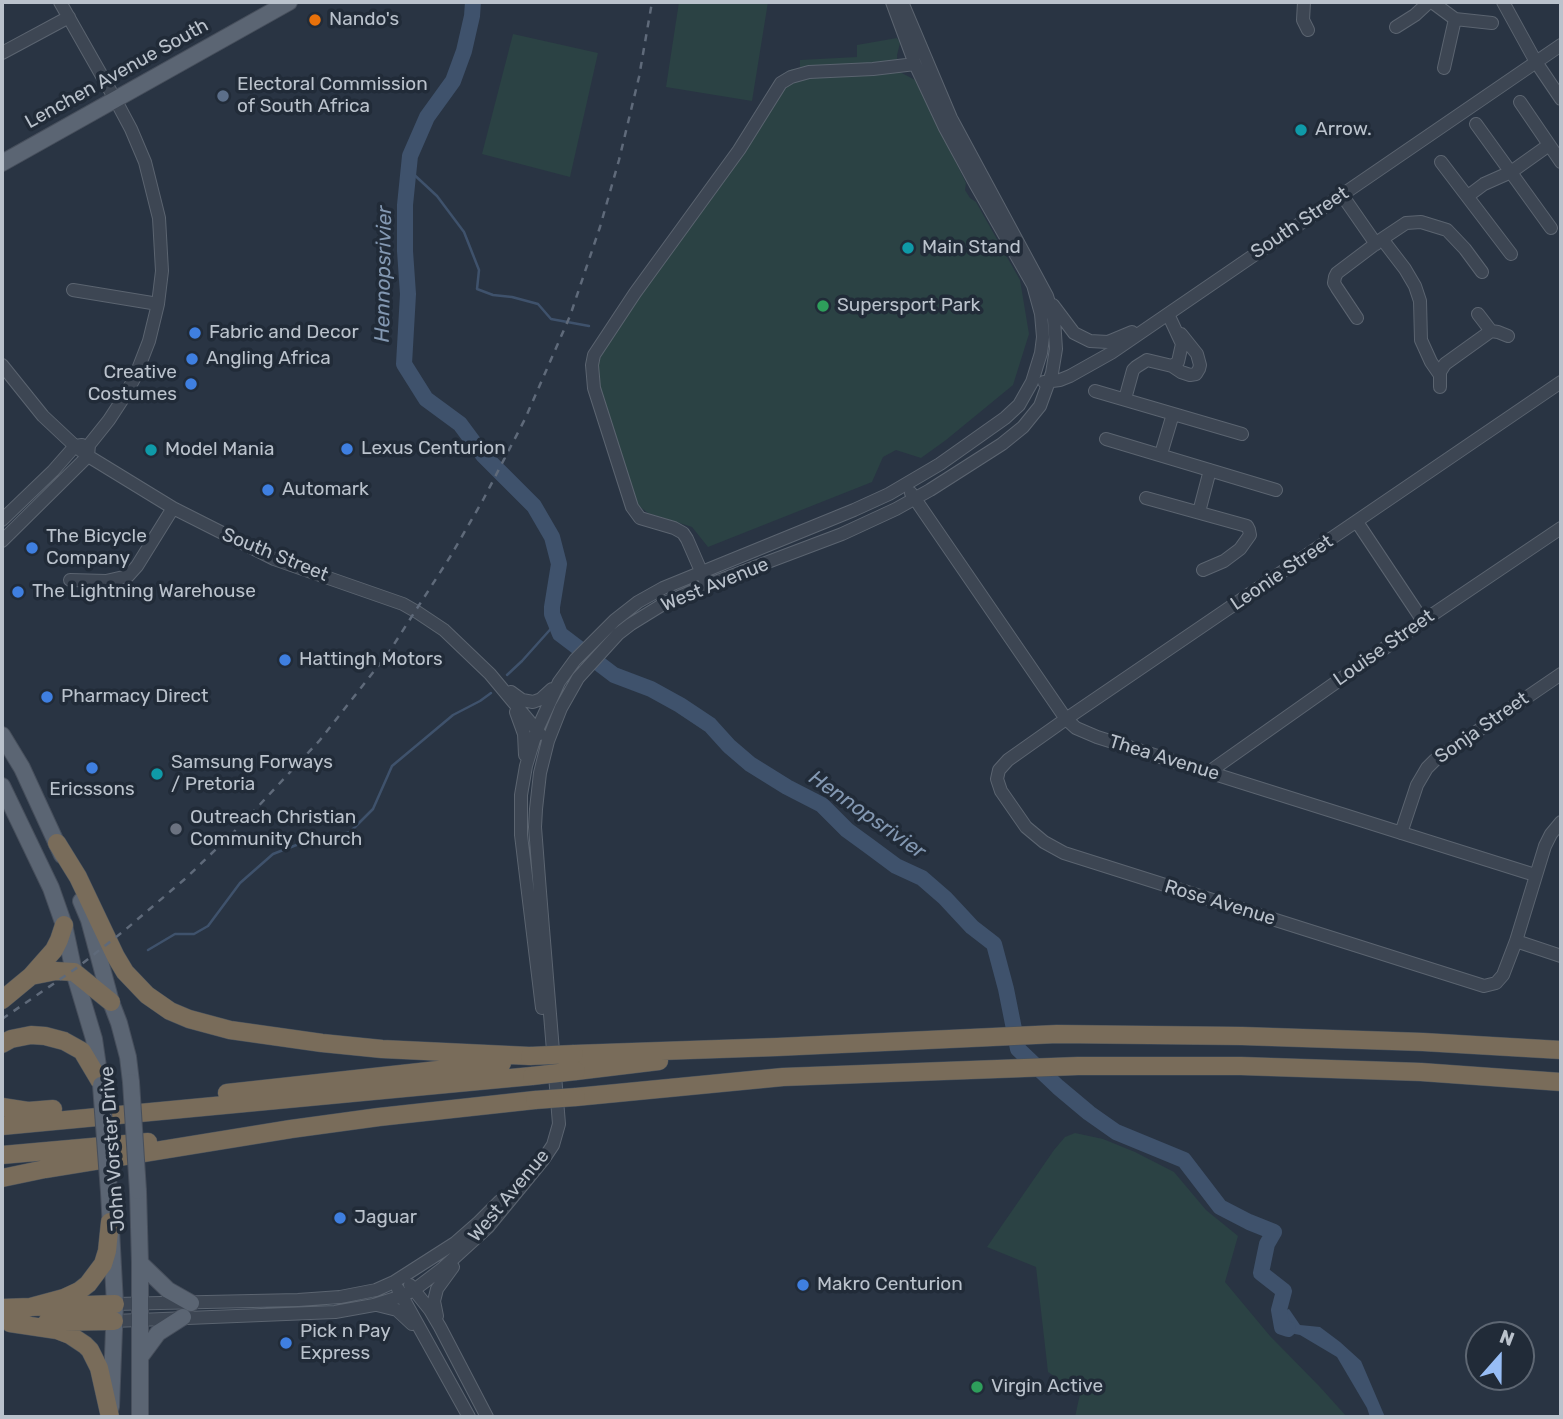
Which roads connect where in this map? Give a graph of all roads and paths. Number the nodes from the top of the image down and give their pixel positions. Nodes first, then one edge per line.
1 (61, 2) edge
2 (289, 2) edge
3 (1304, 2) edge
4 (1431, 2) edge
5 (1503, 2) edge
6 (901, 3) edge
7 (69, 17) junction
8 (1455, 19) junction
9 (1492, 23) dead end
10 (1396, 27) dead end
11 (1308, 30) dead end
12 (1561, 45) edge
13 (2, 53) edge
14 (1536, 62) junction
15 (915, 64) junction
16 (1444, 68) dead end
17 (115, 99) junction
18 (1561, 99) edge
19 (1520, 102) dead end
20 (1476, 124) dead end
21 (1549, 145) junction
22 (1440, 162) dead end
23 (1561, 162) edge
24 (2, 163) edge
25 (1511, 172) junction
26 (1342, 195) junction
27 (1468, 196) junction
28 (1551, 228) dead end
29 (1379, 241) junction
30 (1511, 254) dead end
31 (1482, 272) dead end
32 (73, 290) dead end
33 (1047, 296) junction
34 (158, 304) junction
35 (1168, 314) junction
36 (1478, 314) dead end
37 (1357, 318) dead end
38 (1155, 323) junction
39 (1491, 331) junction
40 (1177, 333) junction
41 (1508, 336) dead end
42 (2, 365) edge
43 (1169, 365) junction
44 (6, 381) edge
45 (1032, 382) junction
46 (1561, 382) edge
47 (1049, 383) junction
48 (1095, 391) dead end
49 (1125, 399) junction
50 (1173, 414) junction
51 (1242, 434) dead end
52 (1106, 439) dead end
53 (75, 446) junction
54 (89, 450) junction
55 (1161, 454) junction
56 (1210, 470) junction
57 (905, 485) junction
58 (1276, 490) dead end
59 (1146, 498) dead end
60 (915, 499) junction
61 (173, 508) junction
62 (1199, 512) junction
63 (2, 520) edge
64 (1357, 522) junction
65 (1561, 528) edge
66 (2, 541) edge
67 (1203, 570) dead end
68 (701, 572) junction
69 (70, 580) dead end
70 (707, 585) junction
71 (1423, 621) junction
72 (613, 631) junction
73 (490, 674) junction
74 (573, 674) junction
75 (1561, 674) edge
76 (559, 681) junction
77 (510, 699) junction
78 (1052, 699) junction
79 (1082, 709) junction
80 (1066, 719) junction
81 (537, 730) junction
82 (2, 735) edge
83 (548, 741) junction
84 (1003, 765) joint
85 (526, 766) junction
86 (1209, 772) junction
87 (2, 786) edge
88 (7, 800) edge
89 (1561, 822) edge
90 (1401, 833) junction
91 (57, 843) junction
92 (1535, 875) junction
93 (64, 925) junction
94 (1516, 941) junction
95 (1561, 956) edge
96 (74, 972) junction
97 (31, 976) junction
98 (2, 1000) edge
99 (111, 1002) junction
100 (2, 1044) edge
101 (1561, 1050) edge
102 (530, 1056) junction
103 (575, 1063) junction
104 (1561, 1082) edge
105 (101, 1084) junction
106 (2, 1107) edge
107 (2, 1126) edge
108 (291, 1129) junction
109 (2, 1155) edge
110 (7, 1176) edge
111 (110, 1222) junction
112 (468, 1246) junction
113 (140, 1263) junction
114 (399, 1280) junction
115 (414, 1290) junction
116 (402, 1296) junction
117 (373, 1305) junction
118 (27, 1308) junction
119 (187, 1310) junction
120 (140, 1311) junction
121 (114, 1312) junction
122 (4, 1318) edge
123 (440, 1327) junction
124 (422, 1334) junction
125 (141, 1356) junction
126 (111, 1417) edge
127 (140, 1417) edge
128 (468, 1417) edge
129 (487, 1417) edge

1 - 7 street
2 - 17 main road, Lenchen Avenue South
3 - 11 street
4 - 8 street
4 - 10 street
5 - 14 street
6 - 15 street, West Avenue
6 - 33 street, West Avenue
7 - 13 street
7 - 17 street
8 - 9 street
8 - 16 street
12 - 14 street, South Street
14 - 18 street
14 - 26 street, South Street
15 - 45 street, West Avenue
15 - 68 street
17 - 24 main road, Lenchen Avenue South
17 - 34 street
19 - 21 street
20 - 25 street
21 - 23 street
21 - 25 street
22 - 27 street
25 - 27 street
25 - 28 street
26 - 29 street
26 - 35 street, South Street
27 - 30 street
29 - 31 street
29 - 37 street
29 - 39 street
32 - 34 street
33 - 38 street
33 - 47 street, West Avenue
34 - 54 street
35 - 38 street, South Street
35 - 40 street
36 - 39 street
38 - 47 street, South Street
39 - 41 street
40 - 43 street
40 - 43 street
42 - 44 street, South Street
43 - 49 street
44 - 53 street, South Street
45 - 47 street, South Street
45 - 57 street, West Avenue
46 - 64 street, Leonie Street
47 - 60 street, West Avenue
48 - 49 street
49 - 50 street
50 - 51 street
50 - 55 street
52 - 55 street
53 - 54 street, South Street
53 - 63 street
54 - 61 street, South Street
54 - 66 street
55 - 56 street
56 - 58 street
56 - 62 street
57 - 60 street, Thea Avenue
57 - 68 street, West Avenue
59 - 62 street
60 - 70 street, West Avenue
60 - 78 street, Thea Avenue
61 - 69 street
61 - 73 street, South Street
62 - 67 street
64 - 71 street
64 - 79 street, Leonie Street
65 - 71 street, Louise Street
68 - 70 street
68 - 72 street, West Avenue
70 - 72 street, West Avenue
71 - 86 street, Louise Street
72 - 74 street, West Avenue
73 - 76 street
73 - 77 street, South Street
74 - 76 street, West Avenue
74 - 83 street, West Avenue
75 - 90 street, Sonja Street
76 - 81 street, West Avenue
77 - 81 street, South Street
77 - 85 street
78 - 79 street
78 - 80 street, Thea Avenue
79 - 80 street, Leonie Street
80 - 84 street, Leonie Street
80 - 86 street, Thea Avenue
81 - 83 street, South Street
81 - 85 street, West Avenue
82 - 91 main road, John Vorster Drive
83 - 112 street, West Avenue
84 - 94 street, Rose Avenue
85 - 114 street, West Avenue
86 - 90 street, Thea Avenue
87 - 88 main road, John Vorster Drive
88 - 93 main road, John Vorster Drive
89 - 92 street
90 - 92 street, Thea Avenue
91 - 99 main road, John Vorster Drive
91 - 102 highway
92 - 94 street
93 - 96 main road, John Vorster Drive
93 - 97 highway
94 - 95 street
96 - 97 highway
96 - 99 highway
96 - 105 main road, John Vorster Drive
97 - 98 highway
99 - 113 main road, John Vorster Drive, bridge
100 - 105 highway
101 - 103 highway
102 - 103 highway, bridge
102 - 106 highway
103 - 107 highway, bridge
104 - 108 highway, bridge
105 - 111 main road, John Vorster Drive, bridge
108 - 109 highway
108 - 110 highway
111 - 118 highway
111 - 121 main road, John Vorster Drive
112 - 115 street, West Avenue
112 - 123 street
113 - 119 main road
113 - 120 main road, John Vorster Drive
114 - 115 street
114 - 116 street
114 - 119 street, West Avenue
115 - 116 street, West Avenue
115 - 123 street
116 - 117 street, West Avenue
116 - 124 street
117 - 119 street, West Avenue
117 - 124 street
118 - 121 highway
118 - 122 highway
119 - 120 street, West Avenue
119 - 125 main road
120 - 121 street, West Avenue
120 - 125 main road, John Vorster Drive
121 - 122 highway
121 - 126 main road, John Vorster Drive
122 - 126 highway
123 - 129 street
124 - 128 street
125 - 127 main road, John Vorster Drive

